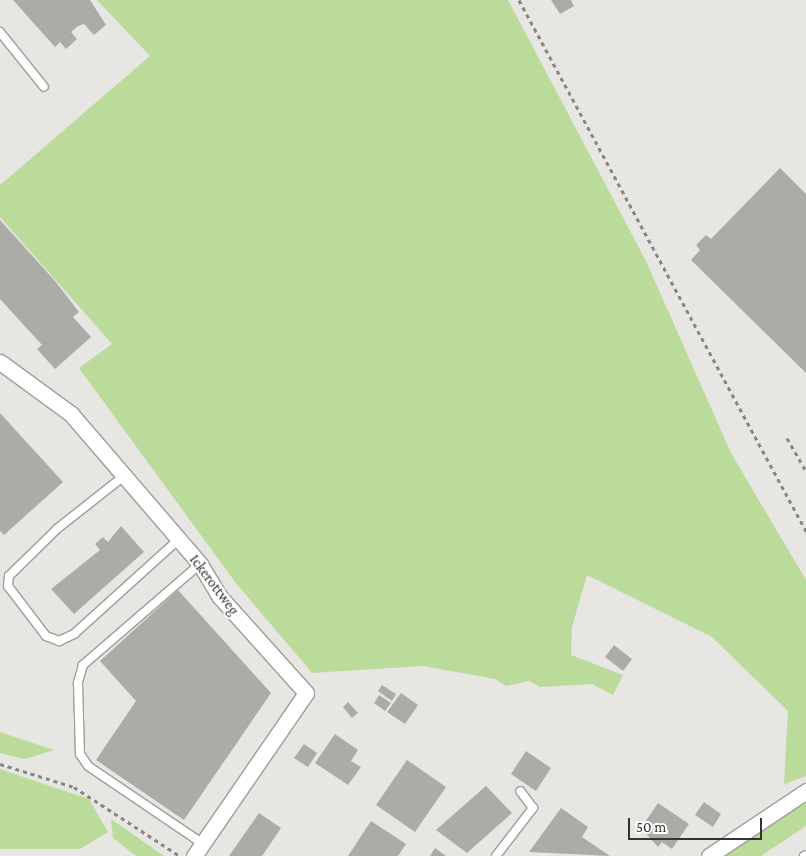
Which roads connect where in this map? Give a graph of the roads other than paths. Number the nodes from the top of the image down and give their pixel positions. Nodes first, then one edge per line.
1 (0, 32) edge
2 (44, 87) dead end
3 (0, 362) edge
4 (124, 476) junction
5 (179, 539) junction
6 (200, 564) junction
7 (520, 791) dead end
8 (806, 791) edge
9 (199, 850) edge
10 (496, 856) edge
11 (709, 856) edge

1 - 2 lane
3 - 4 street, Ickerottweg
4 - 5 street, Ickerottweg
4 - 5 lane
5 - 6 street, Ickerottweg
6 - 9 street, Ickerottweg
6 - 9 lane
7 - 10 lane
8 - 11 street

